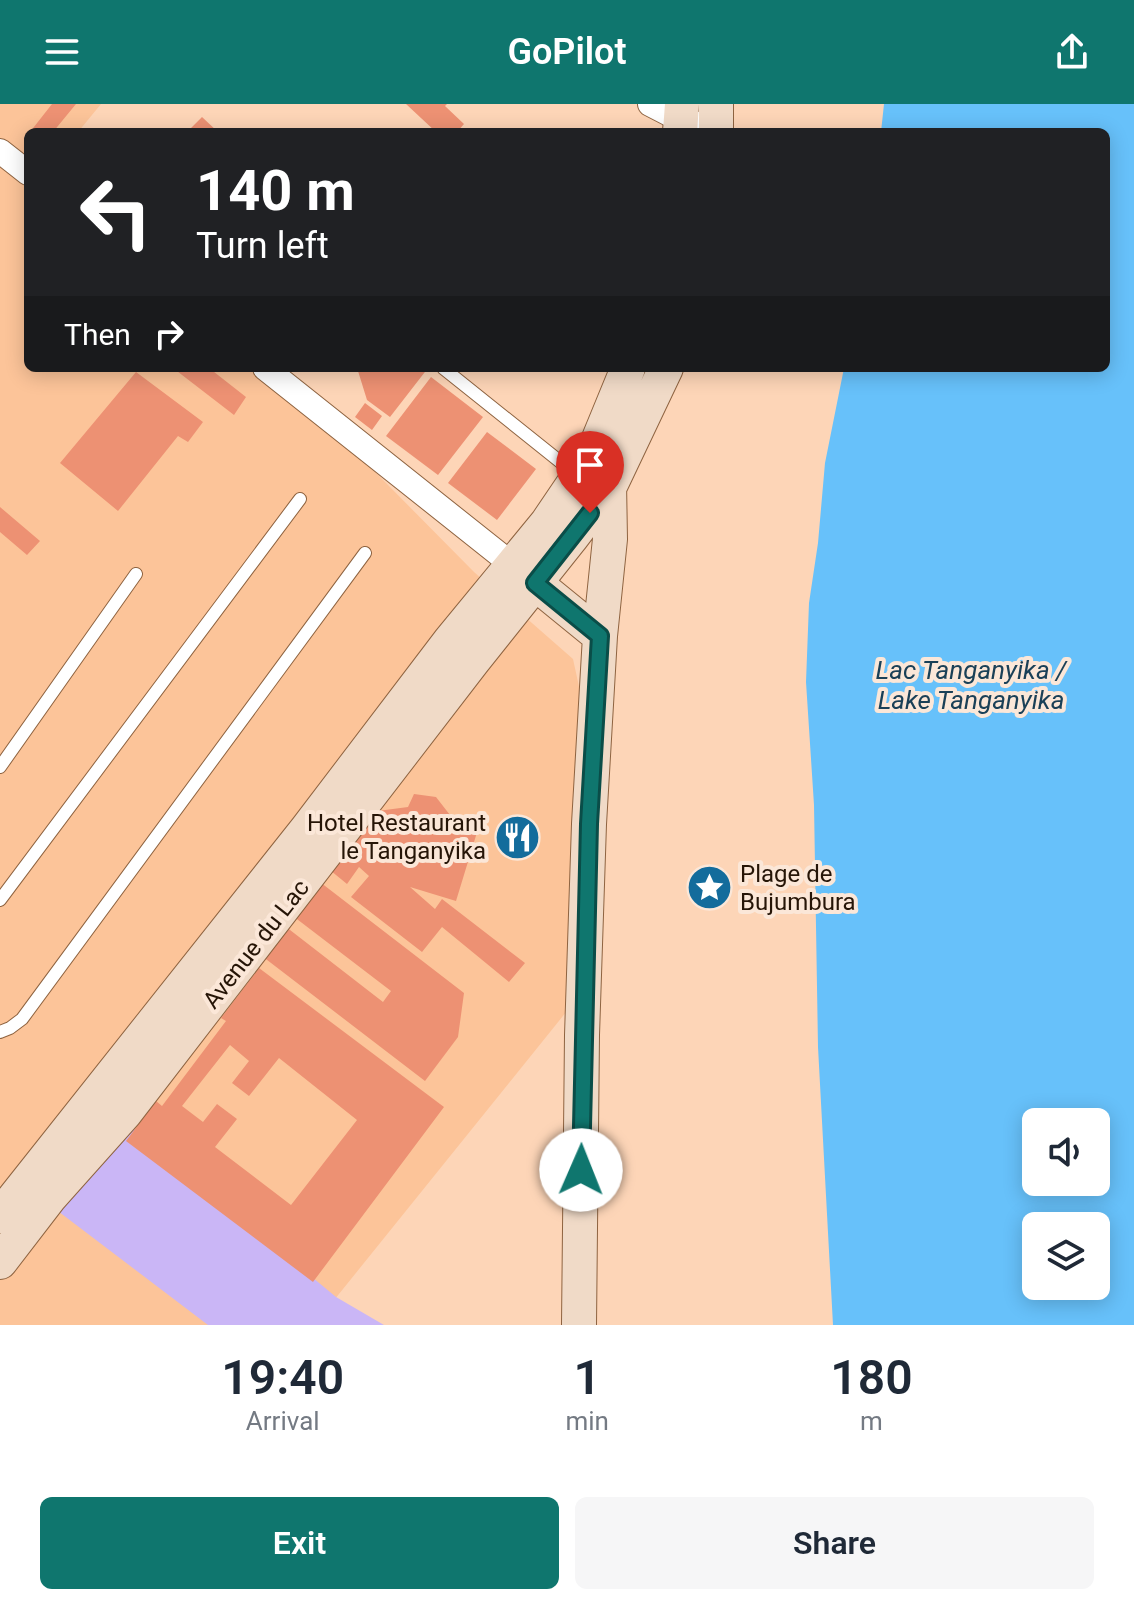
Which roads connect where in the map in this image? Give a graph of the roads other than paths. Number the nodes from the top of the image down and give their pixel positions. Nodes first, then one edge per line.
1 (650, 104) edge
2 (681, 119) edge
3 (716, 121) edge
4 (0, 151) edge
5 (24, 170) edge
6 (270, 372) edge
7 (448, 372) edge
8 (626, 372) edge
9 (663, 372) edge
10 (594, 483) junction
11 (300, 499) dead end
12 (365, 553) dead end
13 (523, 573) junction
14 (136, 574) dead end
15 (600, 636) junction
16 (0, 767) edge
17 (0, 900) edge
18 (0, 1032) edge
19 (5, 1235) edge
20 (579, 1325) edge

1 - 2 street
2 - 3 street
4 - 5 street
6 - 13 street
7 - 10 lane
8 - 10 main road
9 - 10 main road
10 - 13 main road, Avenue du Lac
10 - 15 main road
11 - 17 lane
12 - 18 lane
13 - 15 main road
13 - 19 main road, Avenue du Lac
14 - 16 lane
15 - 20 main road

